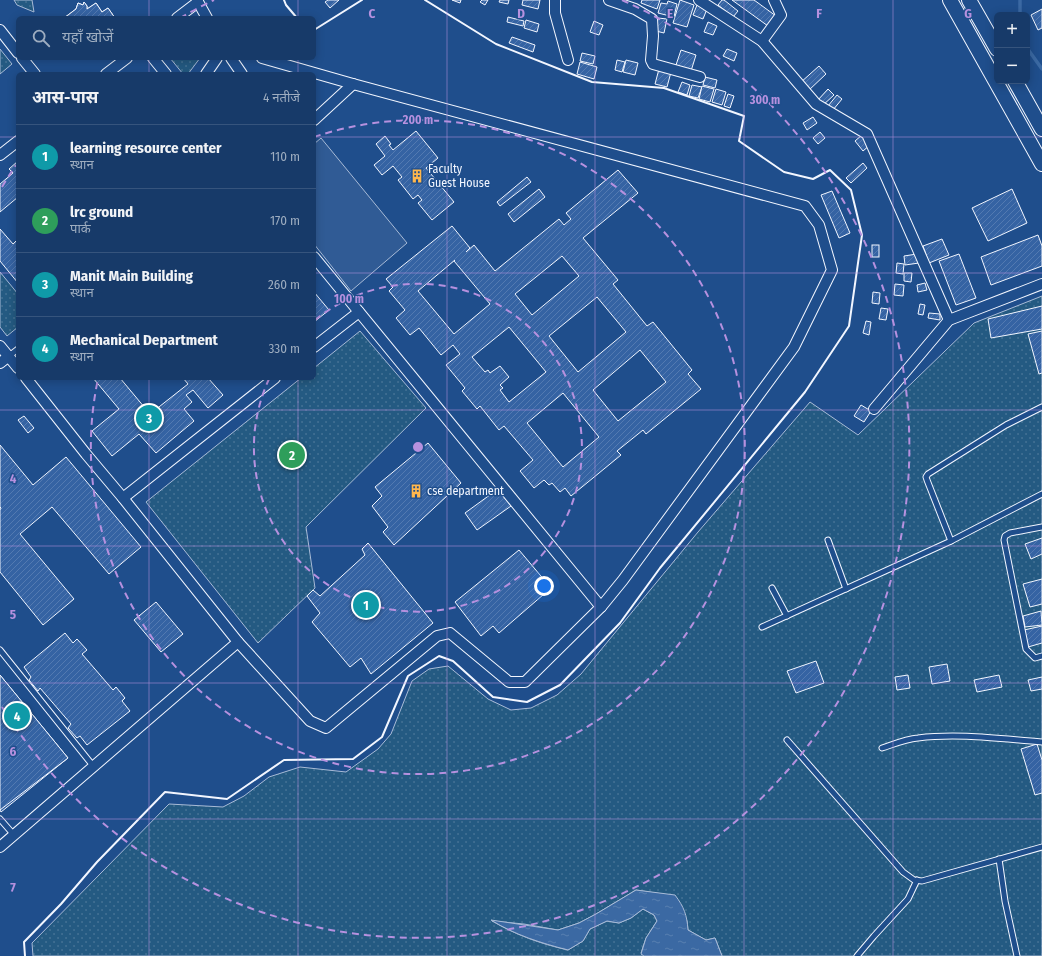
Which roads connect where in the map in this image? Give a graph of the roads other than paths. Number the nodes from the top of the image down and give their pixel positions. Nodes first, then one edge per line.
1 (555, 0) edge
2 (609, 0) edge
3 (698, 0) edge
4 (774, 0) edge
5 (950, 0) edge
6 (969, 0) edge
7 (197, 1) edge
8 (636, 5) edge
9 (179, 16) edge
10 (206, 16) edge
11 (0, 30) edge
12 (762, 41) junction
13 (996, 48) edge
14 (16, 50) edge
15 (24, 60) edge
16 (124, 60) edge
17 (155, 60) edge
18 (215, 60) edge
19 (232, 60) edge
20 (269, 60) edge
21 (568, 60) dead end
22 (33, 72) edge
23 (109, 72) edge
24 (164, 72) edge
25 (207, 72) edge
26 (241, 72) edge
27 (312, 72) edge
28 (316, 73) edge
29 (700, 77) dead end
30 (354, 84) junction
31 (1017, 84) edge
32 (316, 118) edge
33 (1042, 130) edge
34 (16, 143) edge
35 (0, 155) edge
36 (1042, 164) edge
37 (316, 259) edge
38 (1042, 284) edge
39 (359, 312) junction
40 (949, 320) junction
41 (316, 345) edge
42 (0, 346) edge
43 (16, 351) edge
44 (9, 356) junction
45 (0, 363) edge
46 (16, 365) edge
47 (28, 380) edge
48 (272, 380) edge
49 (1042, 407) edge
50 (874, 409) dead end
51 (1042, 494) edge
52 (123, 498) junction
53 (1042, 527) edge
54 (828, 540) dead end
55 (951, 541) junction
56 (772, 588) dead end
57 (846, 589) junction
58 (601, 608) junction
59 (787, 616) junction
60 (762, 627) dead end
61 (238, 642) junction
62 (0, 650) edge
63 (1042, 656) edge
64 (787, 740) dead end
65 (1042, 742) edge
66 (882, 748) dead end
67 (94, 767) junction
68 (0, 819) edge
69 (14, 836) junction
70 (0, 847) edge
71 (1042, 848) edge
72 (999, 860) junction
73 (917, 880) junction
74 (857, 956) edge
75 (1017, 956) edge

1 - 21 street
2 - 8 street
3 - 12 street
4 - 12 street
5 - 36 main road
6 - 13 main road
7 - 9 street
7 - 10 street
8 - 29 street
11 - 14 street
12 - 40 street
15 - 22 street
16 - 23 street
17 - 24 street
18 - 25 street
19 - 26 street
20 - 27 street
28 - 30 street
30 - 32 street
30 - 58 street
31 - 33 main road
34 - 35 street
37 - 39 street
38 - 40 street
39 - 41 street
39 - 58 street
40 - 50 street
42 - 44 street
43 - 44 lane
44 - 45 street
44 - 46 street
47 - 52 street
48 - 52 street
49 - 55 lane
51 - 55 lane
52 - 61 street
53 - 63 lane
54 - 57 lane
55 - 57 lane
56 - 59 lane
57 - 59 lane
58 - 61 street
59 - 60 lane
61 - 67 street
62 - 67 lane
64 - 73 lane
65 - 66 lane
67 - 69 street
68 - 69 lane
69 - 70 street
71 - 72 lane
72 - 73 lane
72 - 75 lane
73 - 74 lane

